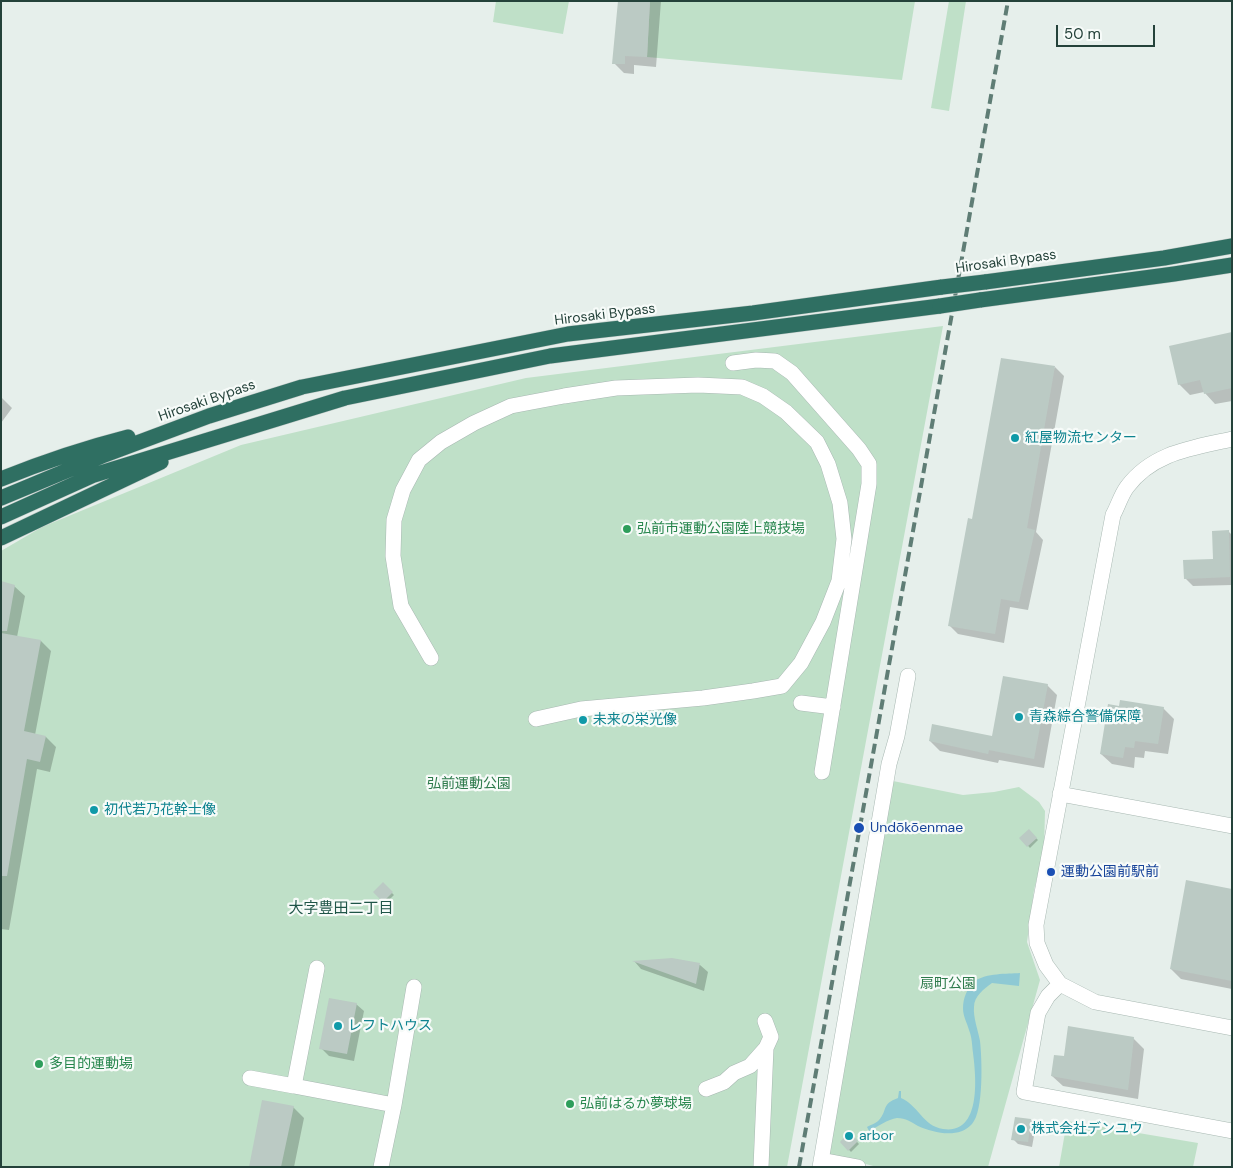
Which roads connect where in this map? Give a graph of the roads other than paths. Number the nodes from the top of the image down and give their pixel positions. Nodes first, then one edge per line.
1 (1232, 246) edge
2 (1232, 264) edge
3 (733, 362) dead end
4 (209, 416) junction
5 (840, 428) junction
6 (212, 438) junction
7 (1232, 439) edge
8 (816, 442) junction
9 (1, 479) edge
10 (1, 498) edge
11 (1, 517) edge
12 (1, 538) edge
13 (431, 658) dead end
14 (908, 676) dead end
15 (801, 703) dead end
16 (833, 707) junction
17 (536, 719) dead end
18 (822, 772) dead end
19 (1060, 794) junction
20 (1232, 826) edge
21 (317, 968) dead end
22 (1060, 984) junction
23 (414, 987) dead end
24 (765, 1021) dead end
25 (1232, 1028) edge
26 (766, 1048) junction
27 (250, 1078) dead end
28 (294, 1086) junction
29 (706, 1089) dead end
30 (394, 1105) junction
31 (1232, 1131) edge
32 (388, 1134) junction
33 (820, 1163) edge
34 (381, 1167) edge
35 (390, 1167) edge
36 (761, 1167) edge
37 (858, 1167) edge

1 - 4 highway, Hirosaki Bypass, bridge
2 - 6 highway, bridge
3 - 5 street
4 - 9 highway
4 - 10 highway, Hirosaki Bypass
5 - 8 street
5 - 16 street
6 - 11 highway
6 - 12 highway
7 - 19 street
8 - 13 street
8 - 17 street
14 - 33 street
15 - 16 street
16 - 18 street
19 - 20 street
19 - 22 street
21 - 28 street
22 - 25 street
22 - 31 street
23 - 30 street
24 - 26 street
26 - 29 street
26 - 36 street
27 - 28 street
28 - 30 street
30 - 32 street
32 - 34 street
32 - 35 street
33 - 37 street

